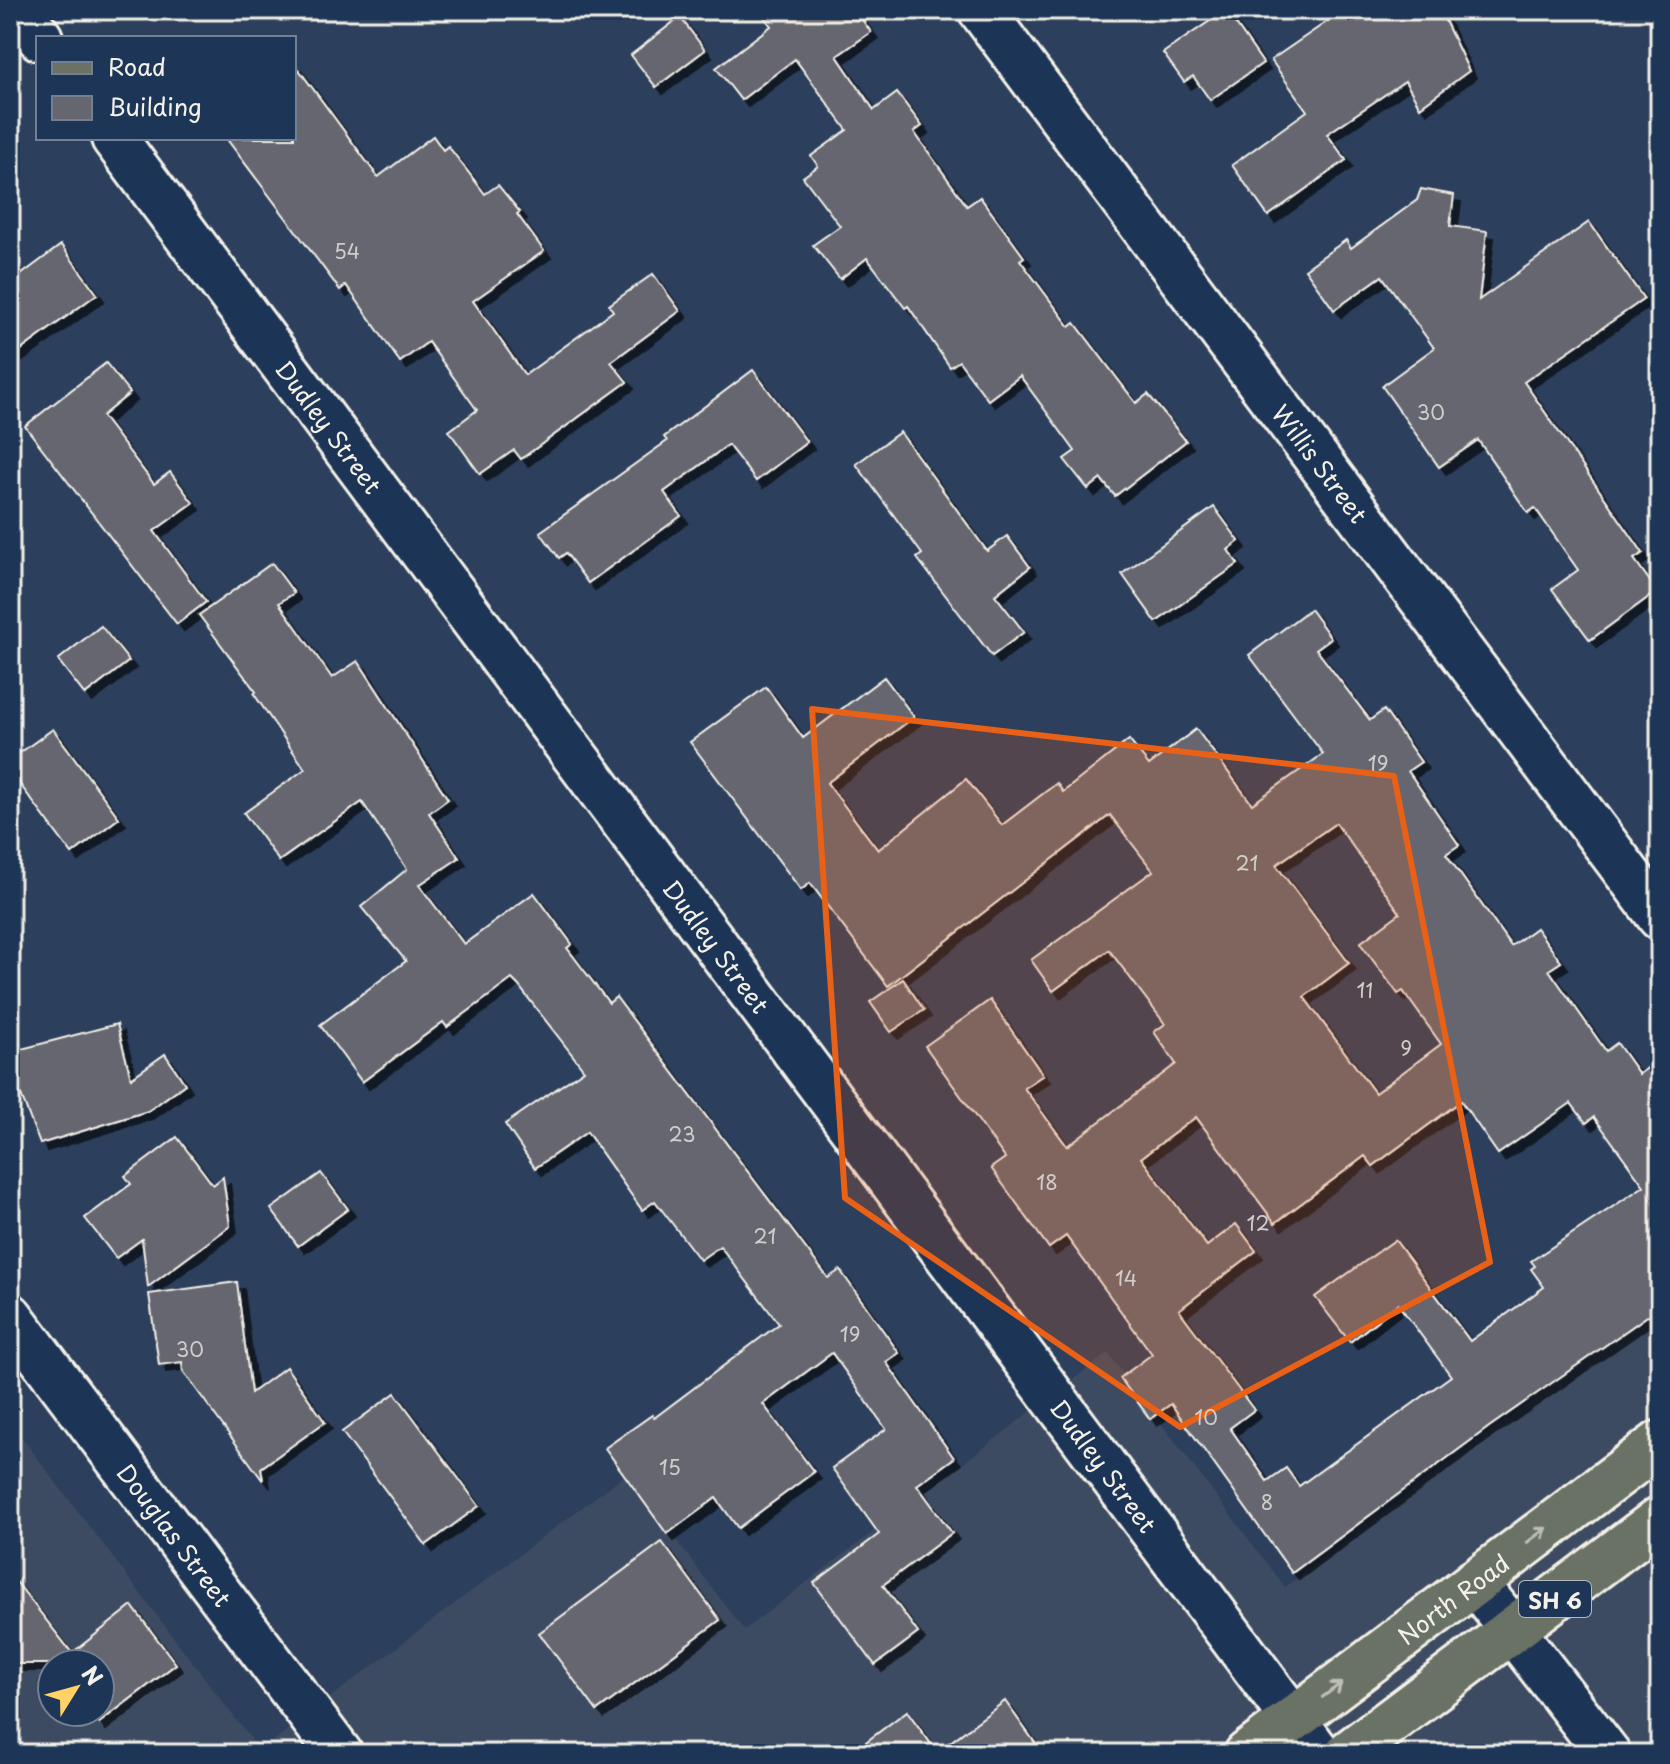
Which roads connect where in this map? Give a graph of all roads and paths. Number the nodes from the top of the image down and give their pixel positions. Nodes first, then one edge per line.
1 (19, 10) edge
2 (981, 10) edge
3 (38, 36) edge
4 (115, 140) edge
5 (1660, 917) edge
6 (10, 1316) edge
7 (1660, 1443) edge
8 (1660, 1519) edge
9 (1475, 1582) junction
10 (1513, 1630) junction
11 (1293, 1720) junction
12 (340, 1754) edge
13 (1247, 1754) edge
14 (1319, 1754) edge
15 (1347, 1754) edge
16 (1608, 1754) edge

1 - 3 street
2 - 5 street, Willis Street
4 - 11 street, Dudley Street
6 - 12 street, Douglas Street
9 -> 7 main road, North Road / SH 6
8 - 10 main road, SH 6
9 - 10 street
11 -> 9 main road, North Road / SH 6
10 - 15 main road, SH 6
10 - 16 street
11 - 13 main road, North Road / SH 6
11 - 14 street, Dudley Street

